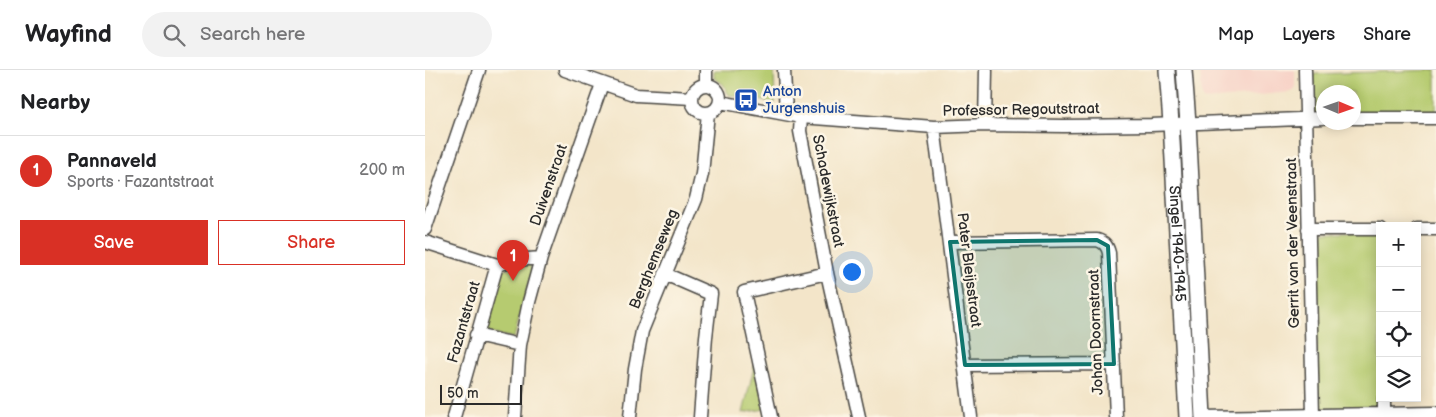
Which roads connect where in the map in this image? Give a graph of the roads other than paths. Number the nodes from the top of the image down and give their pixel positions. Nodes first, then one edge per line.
1 (479, 70) edge
2 (565, 70) edge
3 (705, 70) edge
4 (784, 70) edge
5 (986, 70) edge
6 (1167, 70) edge
7 (1184, 70) edge
8 (1191, 70) edge
9 (1305, 70) edge
10 (601, 84) junction
11 (706, 84) junction
12 (692, 98) junction
13 (720, 102) junction
14 (708, 113) junction
15 (786, 114) junction
16 (801, 118) junction
17 (1306, 118) junction
18 (1316, 118) edge
19 (1361, 118) edge
20 (1436, 118) edge
21 (1191, 122) junction
22 (1171, 123) junction
23 (985, 125) junction
24 (934, 127) junction
25 (1191, 180) junction
26 (1436, 228) edge
27 (425, 229) edge
28 (1308, 229) junction
29 (1376, 229) edge
30 (1421, 229) edge
31 (425, 242) edge
32 (950, 242) junction
33 (541, 258) junction
34 (497, 265) junction
35 (827, 273) junction
36 (665, 274) junction
37 (476, 335) junction
38 (519, 345) junction
39 (1114, 364) junction
40 (965, 365) junction
41 (1384, 402) edge
42 (1436, 412) edge
43 (1384, 413) junction
44 (1313, 415) junction
45 (454, 417) edge
46 (515, 417) edge
47 (630, 417) edge
48 (700, 417) edge
49 (771, 417) edge
50 (859, 417) edge
51 (971, 417) edge
52 (1116, 417) edge
53 (1187, 417) edge
54 (1203, 417) edge
55 (1210, 417) edge

1 - 27 street
2 - 10 street
3 - 11 street
4 - 15 street
5 - 23 street
6 - 22 main road, Singel 1940-1945
7 - 21 main road, Singel 1940-1945
8 - 21 street, Singel 1940-1945
9 - 17 street, Gerrit van der Veenstraat
10 - 12 street
10 - 33 street, Duivenstraat
11 - 12 street
11 - 13 street
12 - 14 street
13 - 14 street
13 - 15 street, Professor Regoutstraat
14 - 36 street, Berghemseweg
15 - 16 street, Professor Regoutstraat
16 - 24 street, Professor Regoutstraat
16 - 35 street, Schadewijkstraat
17 - 18 street, Professor Regoutstraat
17 - 21 street, Professor Regoutstraat
17 - 28 street, Gerrit van der Veenstraat
19 - 20 street
21 - 22 street, Professor Regoutstraat
21 - 25 main road, Singel 1940-1945
22 - 23 street, Professor Regoutstraat
22 - 53 main road, Singel 1940-1945
23 - 24 street, Professor Regoutstraat
24 - 32 street, Pater Bleijsstraat
25 - 54 main road, Singel 1940-1945
25 - 55 street, Singel 1940-1945
26 - 30 street
28 - 29 street
28 - 44 street, Gerrit van der Veenstraat
31 - 34 street, Fazantstraat
32 - 39 street, Johan Doornstraat
32 - 40 street, Pater Bleijsstraat
33 - 34 street
33 - 38 street, Duivenstraat
34 - 37 street, Fazantstraat
35 - 49 street
35 - 50 street, Schadewijkstraat
36 - 47 street, Berghemseweg
36 - 48 street
37 - 38 street
37 - 45 street, Fazantstraat
38 - 46 street, Duivenstraat
39 - 40 street
39 - 52 street, Johan Doornstraat
40 - 51 street, Pater Bleijsstraat
41 - 43 street
42 - 43 street
43 - 44 street
44 - 55 street
54 - 55 street

